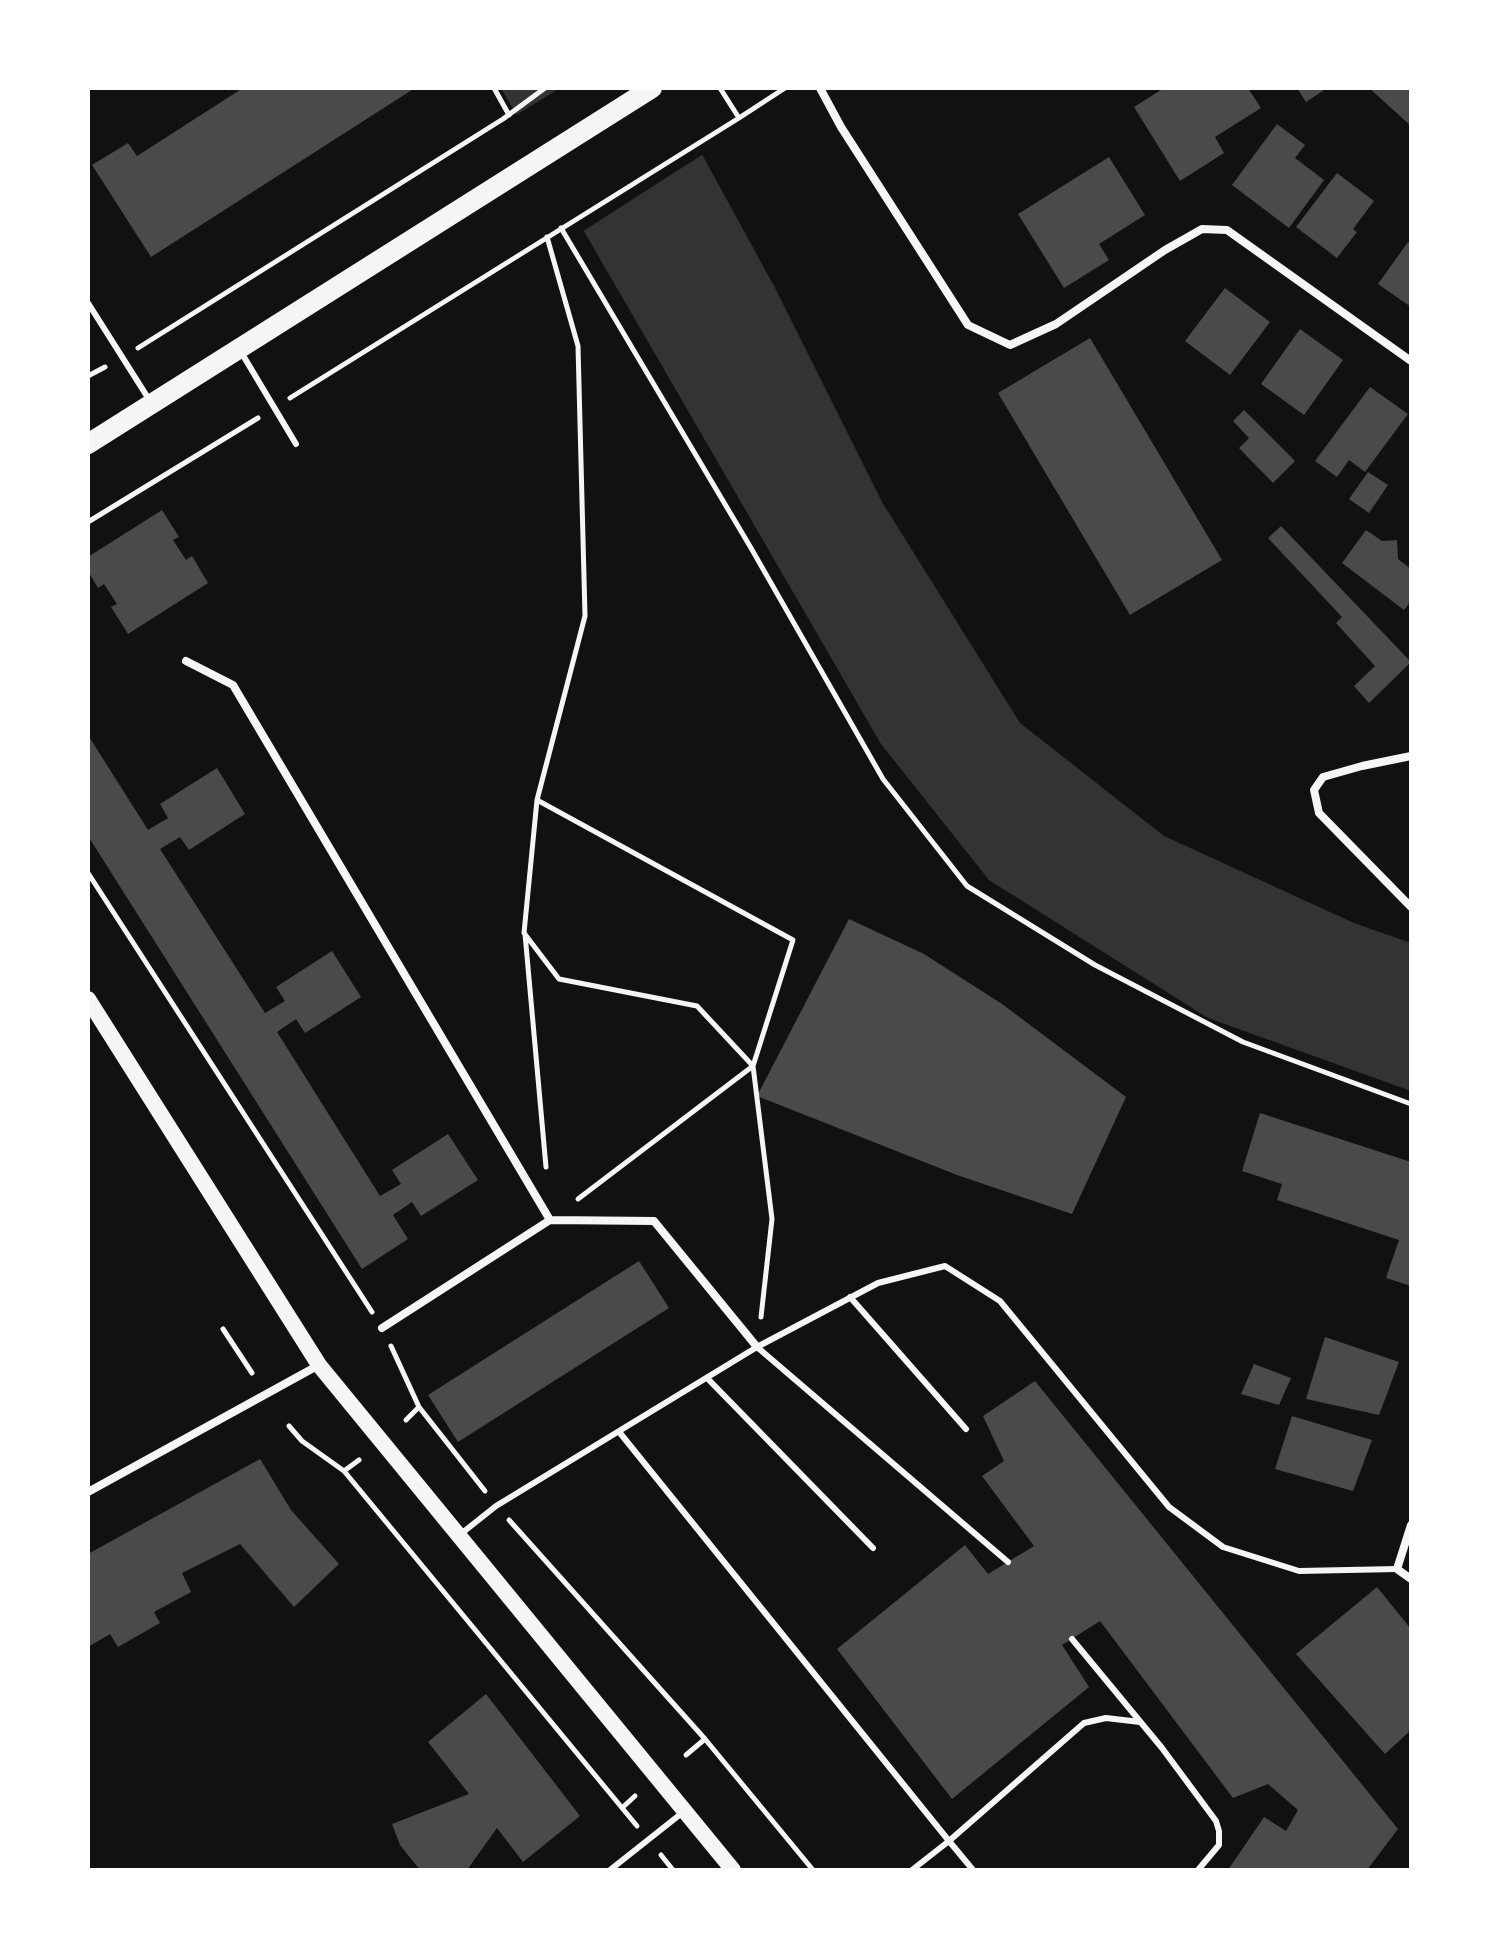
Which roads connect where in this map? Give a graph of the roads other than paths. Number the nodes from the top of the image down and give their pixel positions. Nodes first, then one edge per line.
1 (652, 88) edge
2 (820, 88) edge
3 (88, 303) edge
4 (239, 349) junction
5 (1411, 361) edge
6 (152, 404) junction
7 (88, 444) edge
8 (296, 444) dead end
9 (186, 661) dead end
10 (1411, 756) edge
11 (1411, 907) edge
12 (88, 999) edge
13 (550, 1220) junction
14 (850, 1297) junction
15 (382, 1328) road end
16 (757, 1347) junction
17 (319, 1365) junction
18 (708, 1379) junction
19 (966, 1429) dead end
20 (620, 1433) junction
21 (88, 1492) edge
22 (1411, 1525) edge
23 (459, 1536) junction
24 (873, 1548) dead end
25 (1008, 1562) dead end
26 (1397, 1569) junction
27 (1411, 1579) edge
28 (1072, 1639) dead end
29 (1140, 1722) junction
30 (685, 1811) junction
31 (949, 1841) junction
32 (610, 1870) edge
33 (733, 1870) edge
34 (912, 1870) edge
35 (973, 1870) edge
36 (1198, 1870) edge

1 - 4 main road
2 - 5 street
3 - 6 lane
4 - 6 main road
4 - 8 lane
6 - 7 main road
9 - 13 street
10 - 11 street
12 - 17 main road
13 - 15 street
13 - 16 street
14 - 16 lane
14 - 19 lane
14 - 26 lane
16 - 18 lane
16 - 25 lane
17 - 21 street
17 - 23 main road
18 - 20 lane
18 - 24 lane
20 - 23 lane
20 - 31 lane
22 - 26 street
23 - 30 main road
26 - 27 street
28 - 29 lane
29 - 31 lane
29 - 36 lane
30 - 32 lane
30 - 33 main road
31 - 34 lane
31 - 35 lane

